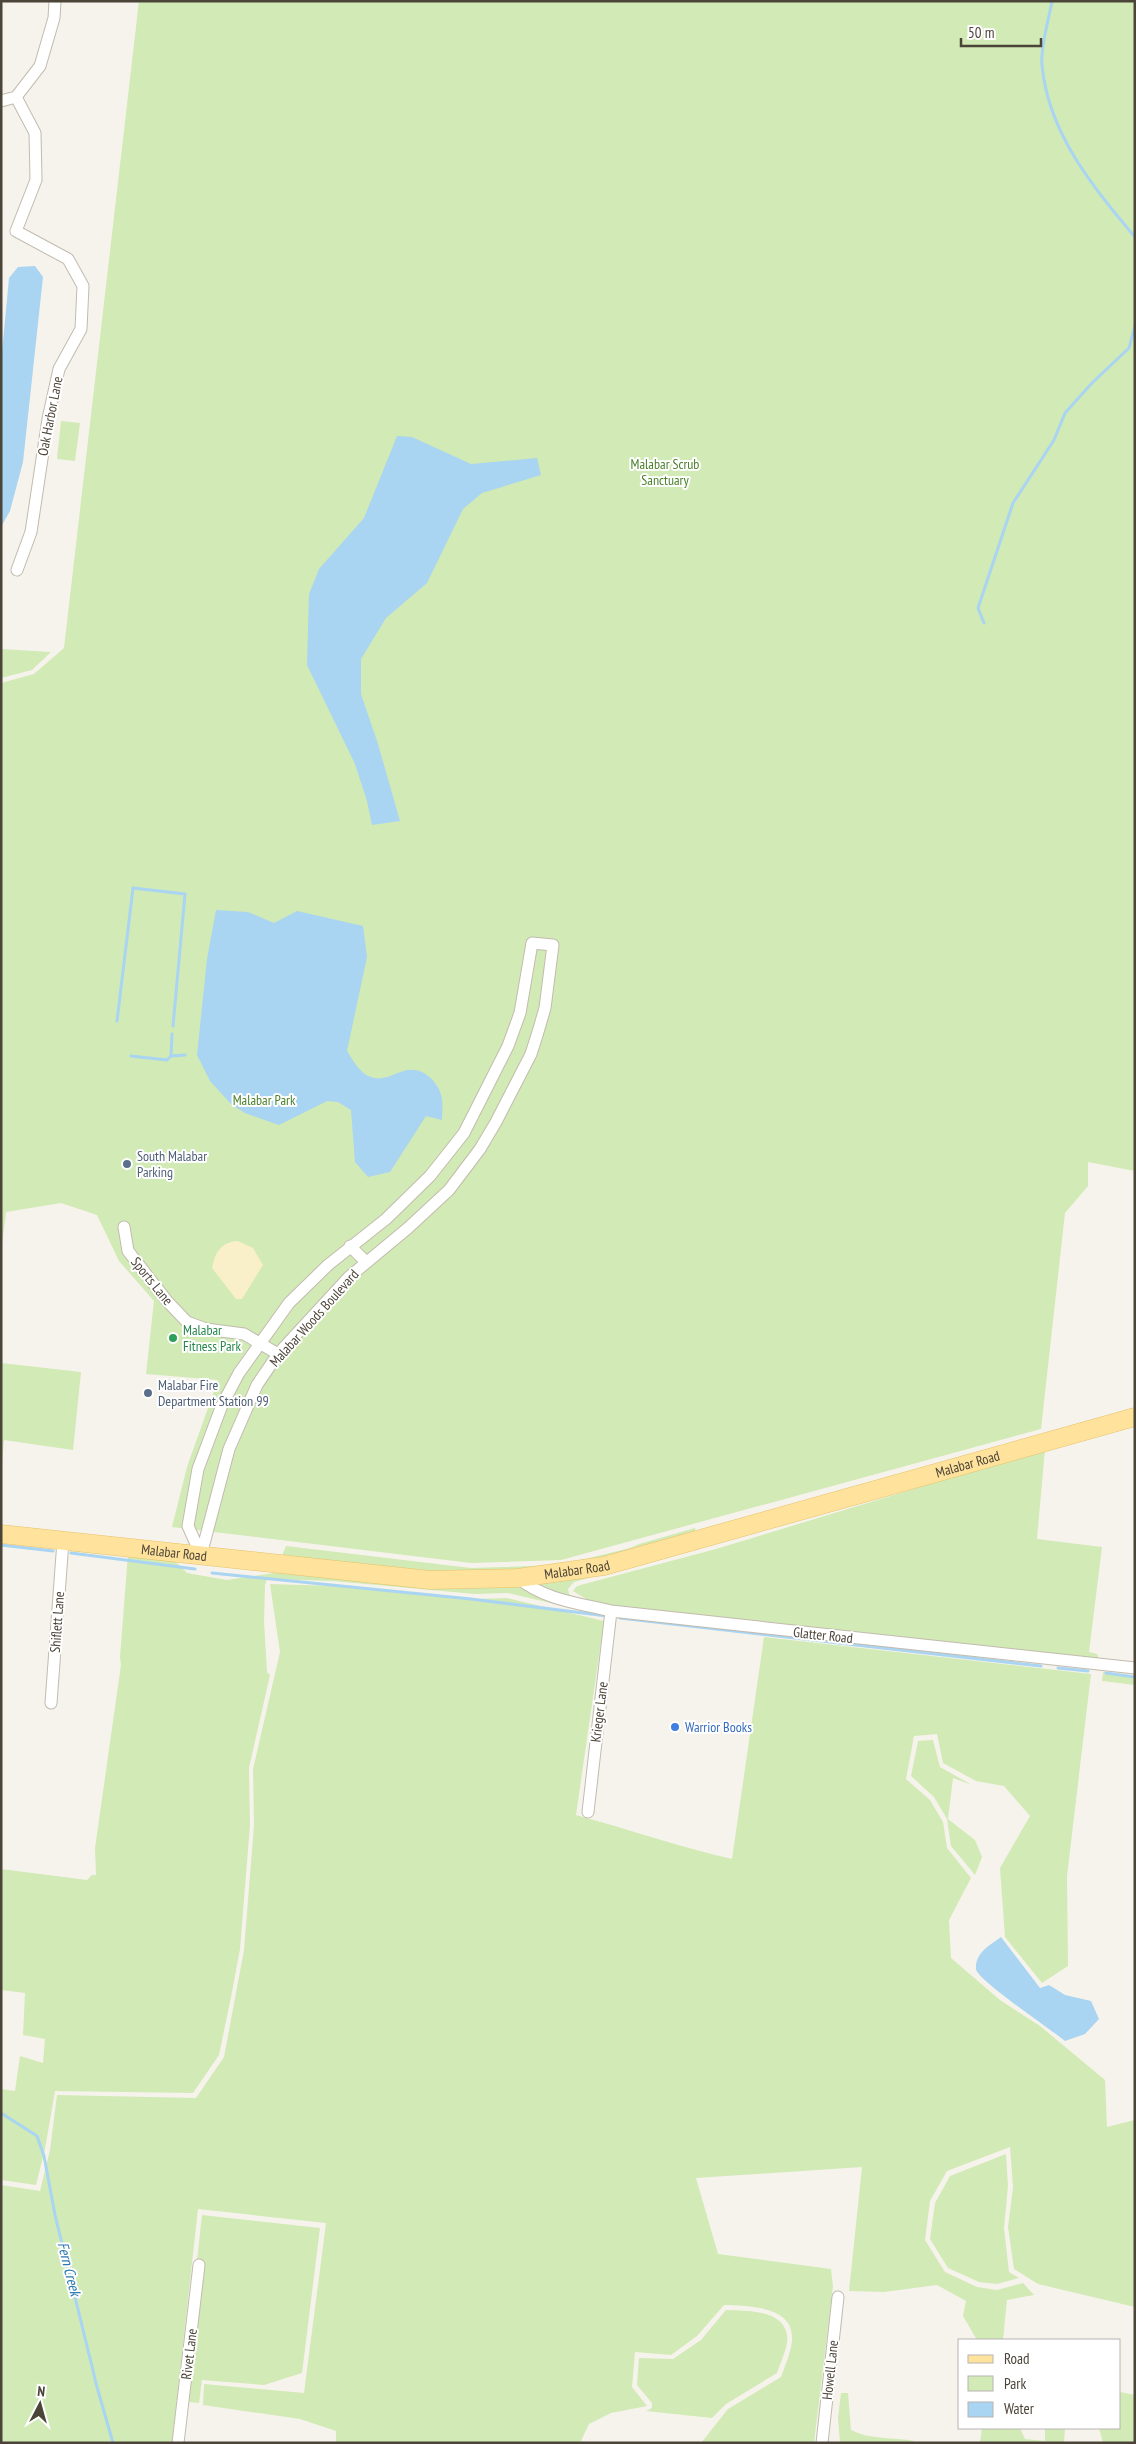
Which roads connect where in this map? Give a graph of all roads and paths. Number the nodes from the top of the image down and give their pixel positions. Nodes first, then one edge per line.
1 (55, 1) edge
2 (16, 98) junction
3 (1, 101) edge
4 (17, 570) dead end
5 (464, 1133) junction
6 (480, 1149) junction
7 (124, 1227) dead end
8 (350, 1246) junction
9 (366, 1262) junction
10 (261, 1343) junction
11 (278, 1354) junction
12 (1135, 1417) edge
13 (1, 1534) edge
14 (63, 1542) junction
15 (201, 1556) junction
16 (518, 1578) junction
17 (611, 1611) junction
18 (1135, 1668) edge
19 (51, 1703) dead end
20 (588, 1812) dead end
21 (199, 2265) dead end
22 (838, 2297) dead end
23 (178, 2443) edge
24 (822, 2443) edge

1 - 2 street
2 - 3 street
2 - 4 street, Oak Harbor Lane
5 - 6 street
5 - 6 street, Malabar Woods Boulevard
5 - 8 street, Malabar Woods Boulevard
6 - 9 street, Malabar Woods Boulevard
7 - 10 street, Sports Lane
8 - 9 street
8 - 10 street, Malabar Woods Boulevard
9 - 11 street, Malabar Woods Boulevard
10 - 11 street, Sports Lane
10 - 15 street, Malabar Woods Boulevard
11 - 15 street, Malabar Woods Boulevard
12 - 16 main road, Malabar Road
13 - 14 main road, Malabar Road
14 - 15 main road, Malabar Road
14 - 19 street, Shiflett Lane
15 - 16 main road, Malabar Road
16 - 17 street, Glatter Road
17 - 18 street, Glatter Road
17 - 20 street, Krieger Lane
21 - 23 street, Rivet Lane
22 - 24 street, Howell Lane

